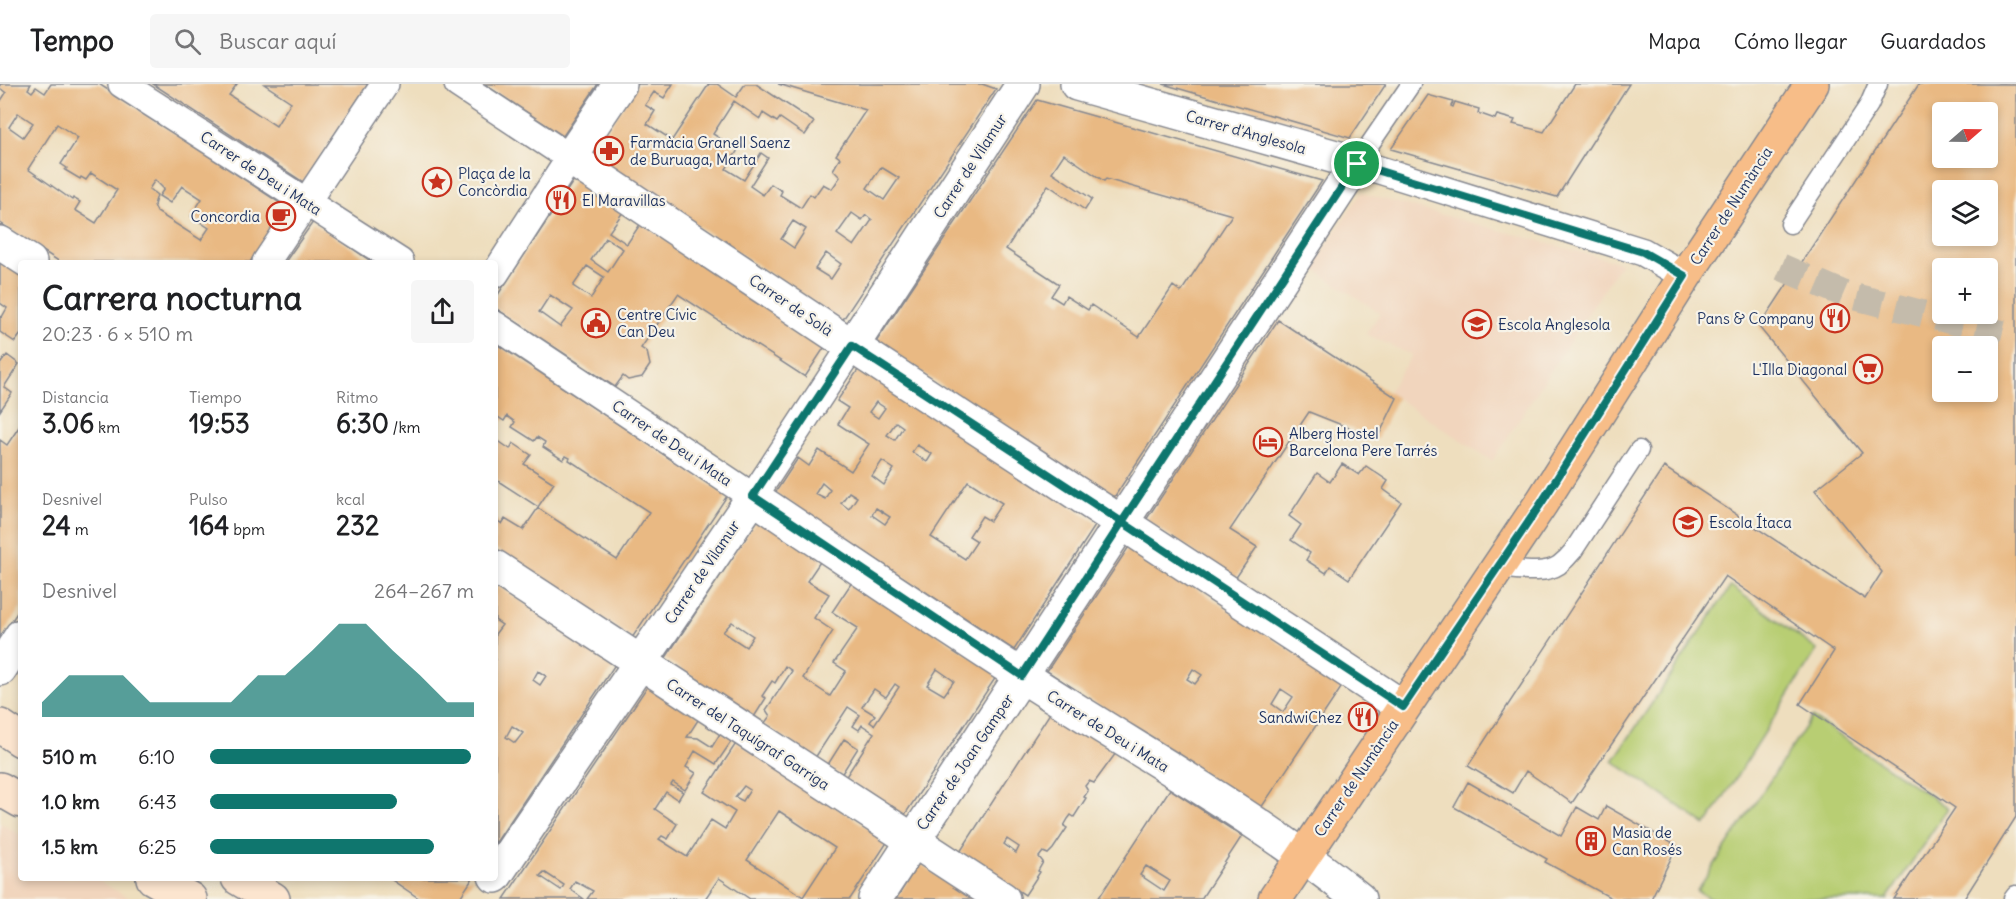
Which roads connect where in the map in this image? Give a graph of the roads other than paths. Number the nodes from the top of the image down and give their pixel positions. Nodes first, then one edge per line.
1 (122, 84) edge
2 (385, 84) edge
3 (458, 84) edge
4 (620, 84) edge
5 (1023, 84) edge
6 (1077, 84) edge
7 (1411, 84) edge
8 (1812, 84) edge
9 (1878, 84) edge
10 (570, 158) junction
11 (1357, 164) junction
12 (306, 201) junction
13 (1790, 224) dead end
14 (0, 243) edge
15 (27, 260) edge
16 (267, 260) edge
17 (397, 260) edge
18 (498, 269) edge
19 (1685, 276) junction
20 (498, 328) edge
21 (852, 346) junction
22 (1639, 450) dead end
23 (753, 496) junction
24 (1122, 522) junction
25 (1496, 568) junction
26 (498, 569) edge
27 (18, 641) edge
28 (640, 663) junction
29 (0, 669) edge
30 (1022, 676) junction
31 (1403, 707) junction
32 (0, 726) edge
33 (18, 738) edge
34 (0, 789) edge
35 (18, 799) edge
36 (913, 842) junction
37 (1303, 856) junction
38 (498, 873) edge
39 (158, 881) edge
40 (243, 881) edge
41 (492, 881) edge
42 (2016, 895) edge
43 (190, 899) edge
44 (273, 899) edge
45 (480, 899) edge
46 (875, 899) edge
47 (1003, 899) edge
48 (1275, 899) edge
49 (1359, 899) edge
50 (2013, 899) edge

1 - 12 street, Carrer de Deu i Mata
2 - 12 street
3 - 10 street
4 - 10 street
5 - 21 street, Carrer de Vilamur
6 - 11 street, Carrer d'Anglesola
7 - 11 lane, Carrer de Joan Gamper
8 - 19 main road, Carrer de Numància
9 - 13 lane
10 - 18 street
10 - 21 street, Carrer de Solà
11 - 19 street, Carrer d'Anglesola
11 - 24 street, Carrer de Joan Gamper
12 - 16 street
12 - 17 street, Carrer de Deu i Mata
14 - 15 street
19 - 25 main road, Carrer de Numància
20 - 23 street, Carrer de Deu i Mata
21 - 23 street, Carrer de Vilamur
21 - 24 street, Carrer de Solà
22 - 25 lane
23 - 28 street, Carrer de Vilamur
23 - 30 street, Carrer de Deu i Mata
24 - 30 street, Carrer de Joan Gamper
24 - 31 street, Carrer de Solà
25 - 31 main road, Carrer de Numància
26 - 28 street, Carrer del Taquígraf Garriga
27 - 29 street
28 - 36 street, Carrer del Taquígraf Garriga
28 - 38 street, Carrer de Vilamur
30 - 36 street, Carrer de Joan Gamper
30 - 37 street, Carrer de Deu i Mata
31 - 37 main road, Carrer de Numància
32 - 33 main road
34 - 35 main road
36 - 46 street, Carrer de Joan Gamper
36 - 47 street, Carrer del Taquígraf Garriga
37 - 48 main road, Carrer de Numància
37 - 49 street, Carrer de Deu i Mata
39 - 43 main road
40 - 44 main road
41 - 45 street, Carrer de Vilamur
42 - 50 lane

